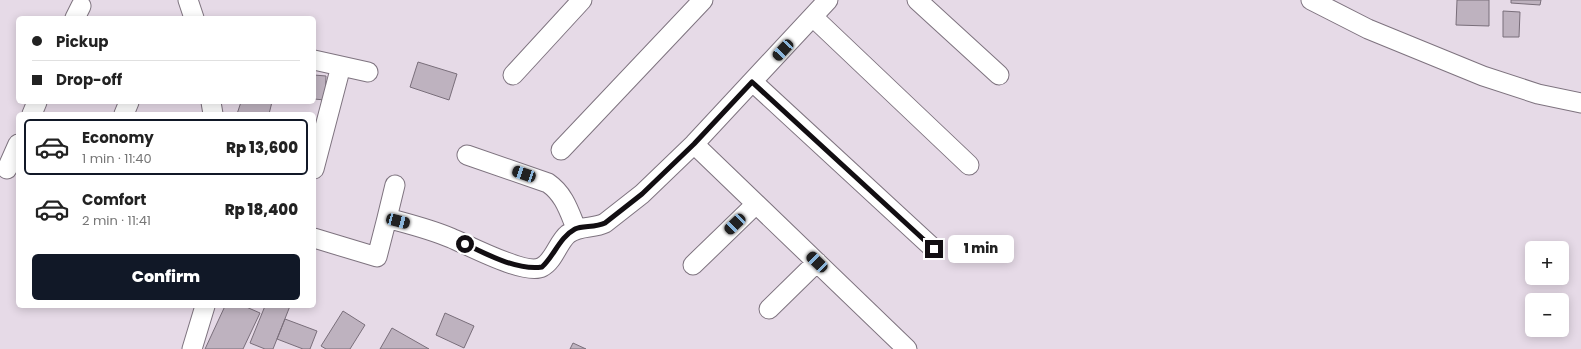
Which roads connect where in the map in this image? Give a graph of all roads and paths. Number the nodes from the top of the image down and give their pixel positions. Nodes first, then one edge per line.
1 (188, 0) edge
2 (582, 0) edge
3 (703, 0) edge
4 (917, 0) edge
5 (1311, 0) edge
6 (827, 1) edge
7 (193, 16) edge
8 (813, 17) junction
9 (316, 60) edge
10 (341, 66) junction
11 (368, 72) dead end
12 (513, 75) dead end
13 (999, 75) dead end
14 (752, 82) junction
15 (1581, 103) edge
16 (694, 144) junction
17 (16, 149) edge
18 (561, 150) dead end
19 (467, 155) dead end
20 (316, 161) edge
21 (969, 165) dead end
22 (8, 170) edge
23 (395, 185) dead end
24 (756, 204) junction
25 (387, 218) junction
26 (576, 228) junction
27 (316, 239) edge
28 (934, 249) dead end
29 (817, 262) junction
30 (693, 265) dead end
31 (204, 308) edge
32 (770, 309) dead end
33 (192, 349) edge
34 (907, 349) edge

1 - 7 street
2 - 12 street
3 - 18 street
4 - 13 street
5 - 15 street
6 - 8 street
8 - 14 street
8 - 21 street
9 - 10 street
10 - 11 street
10 - 20 street
14 - 16 street
14 - 28 street
16 - 24 street
16 - 26 street
17 - 22 street
19 - 26 street
23 - 25 street
24 - 29 street
24 - 30 street
25 - 26 street
25 - 27 street
29 - 32 street
29 - 34 street
31 - 33 street

